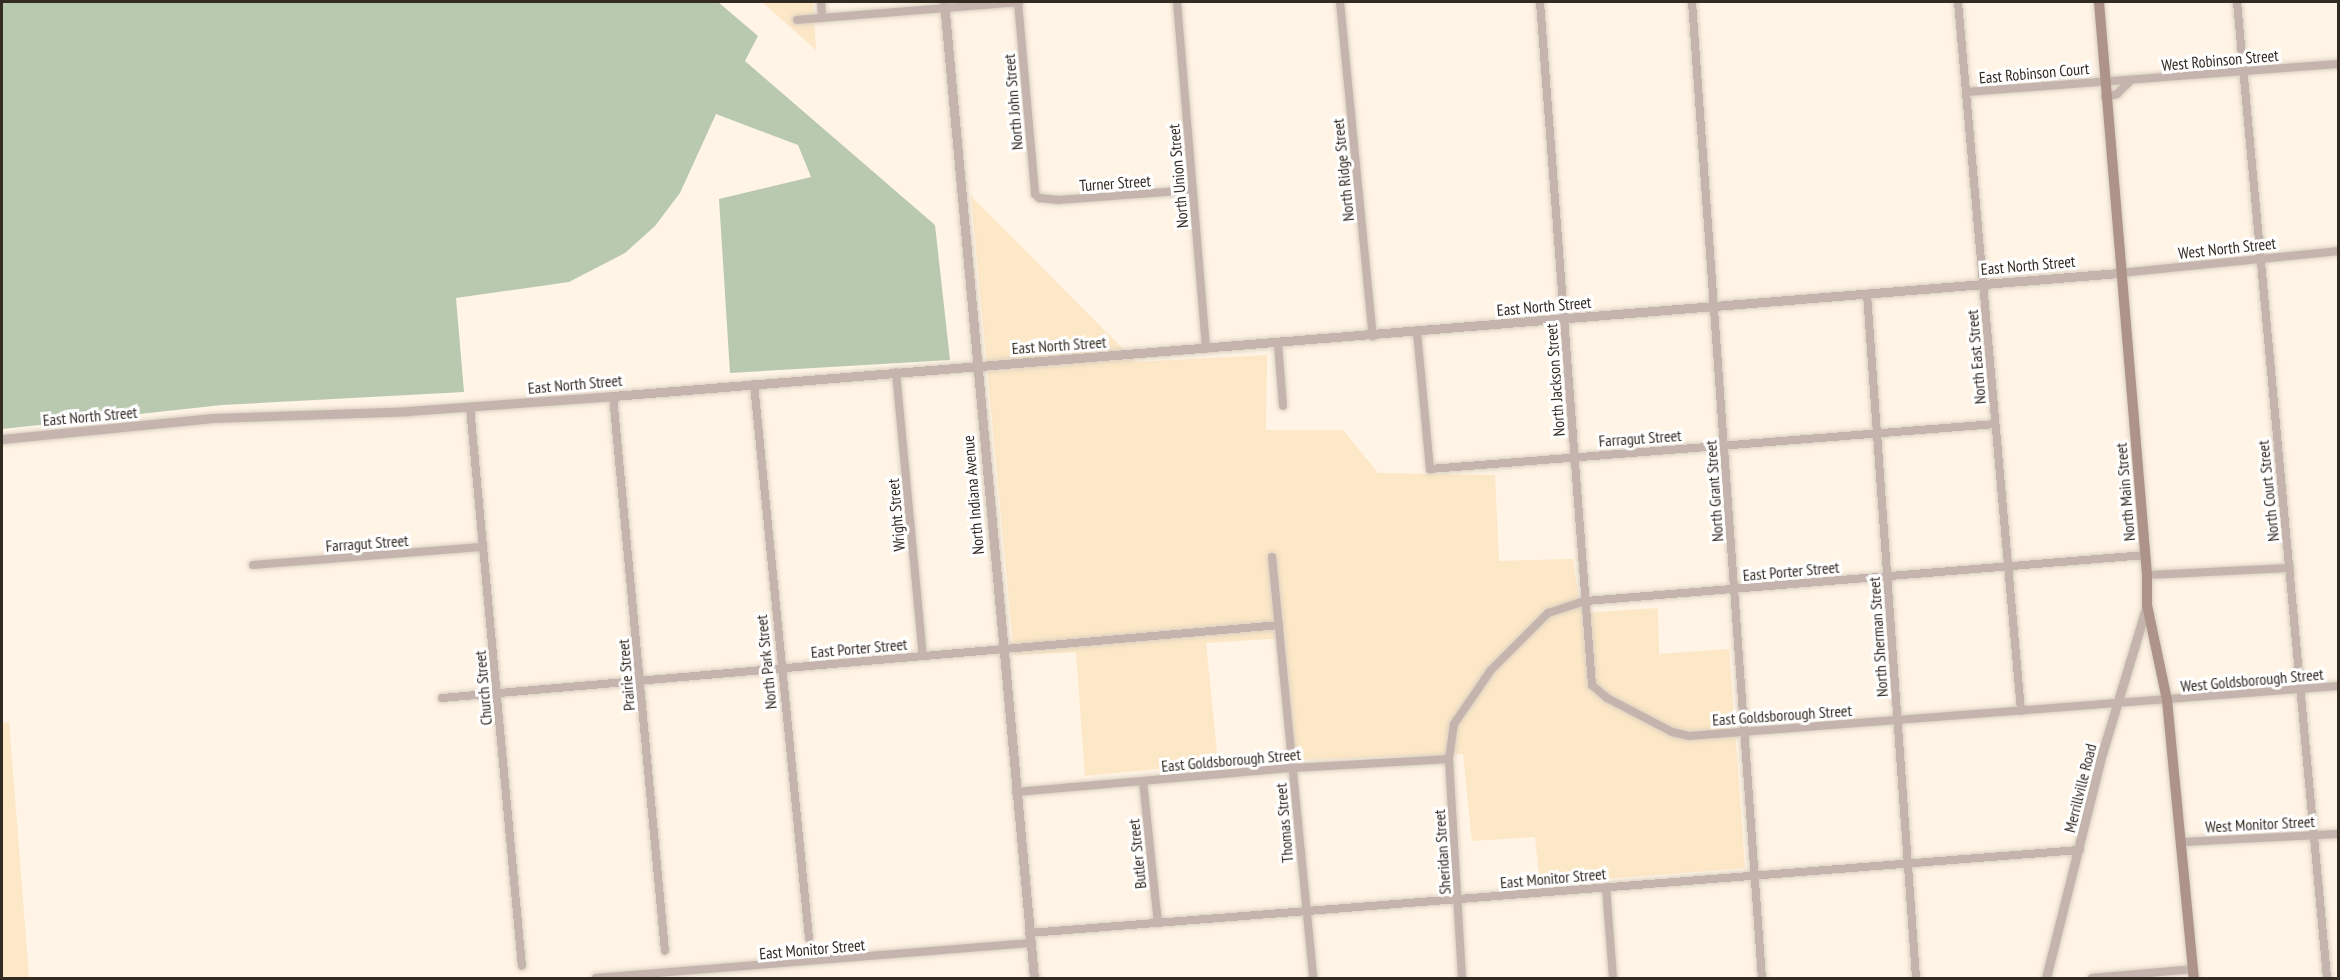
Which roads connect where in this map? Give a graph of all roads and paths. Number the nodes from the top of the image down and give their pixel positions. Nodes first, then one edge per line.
1 (821, 2) edge
2 (885, 2) edge
3 (1019, 2) edge
4 (1177, 2) edge
5 (1340, 2) edge
6 (1540, 2) edge
7 (1692, 2) edge
8 (1958, 2) edge
9 (2099, 2) edge
10 (2237, 2) edge
11 (944, 5) edge
12 (886, 13) junction
13 (822, 18) junction
14 (797, 20) dead end
15 (2338, 64) edge
16 (2243, 72) junction
17 (2103, 80) junction
18 (2130, 80) junction
19 (1966, 92) junction
20 (2105, 97) junction
21 (1192, 190) junction
22 (1039, 198) joint
23 (2338, 251) edge
24 (2260, 258) junction
25 (2119, 273) junction
26 (1983, 284) junction
27 (1867, 294) junction
28 (1714, 308) junction
29 (1565, 319) junction
30 (1417, 332) junction
31 (1373, 336) junction
32 (1278, 344) junction
33 (1206, 349) junction
34 (976, 366) junction
35 (896, 372) junction
36 (753, 384) junction
37 (613, 396) junction
38 (1282, 406) dead end
39 (470, 407) junction
40 (1995, 424) junction
41 (1877, 434) junction
42 (2, 439) edge
43 (1724, 446) junction
44 (1574, 457) junction
45 (483, 547) junction
46 (2145, 555) junction
47 (1272, 557) dead end
48 (253, 565) dead end
49 (2008, 567) junction
50 (2290, 568) junction
51 (2147, 575) junction
52 (1888, 577) junction
53 (1734, 590) junction
54 (1586, 601) junction
55 (2147, 605) junction
56 (1279, 625) junction
57 (1003, 649) junction
58 (923, 656) junction
59 (780, 669) junction
60 (640, 682) junction
61 (1592, 685) joint
62 (2338, 686) edge
63 (2301, 690) junction
64 (497, 692) junction
65 (442, 698) dead end
66 (2167, 700) junction
67 (2118, 704) junction
68 (2021, 711) junction
69 (1898, 720) junction
70 (1454, 724) joint
71 (1745, 731) junction
72 (1449, 759) junction
73 (1293, 768) junction
74 (1143, 781) junction
75 (1016, 792) junction
76 (2314, 833) junction
77 (2338, 834) edge
78 (2182, 842) junction
79 (2080, 850) junction
80 (1908, 863) junction
81 (1755, 875) junction
82 (1606, 887) junction
83 (1458, 899) junction
84 (1306, 911) junction
85 (1158, 923) junction
86 (809, 938) dead end
87 (1030, 938) junction
88 (665, 951) dead end
89 (522, 966) dead end
90 (2194, 974) edge
91 (596, 978) edge
92 (1034, 978) edge
93 (1313, 978) edge
94 (1462, 978) edge
95 (1613, 978) edge
96 (1762, 978) edge
97 (1916, 978) edge
98 (2046, 978) edge
99 (2092, 978) edge
100 (2327, 978) edge

1 - 13 street
2 - 12 street
3 - 11 street
3 - 22 street, North John Street
4 - 21 street, North Union Street
5 - 31 street, North Ridge Street
6 - 29 street, North Jackson Street
7 - 28 street, North Grant Street
8 - 19 street, North East Street
9 - 17 main road, North Main Street
10 - 16 street, North Court Street
11 - 12 street
11 - 34 street, North Indiana Avenue
12 - 13 street
13 - 14 street
15 - 16 street, West Robinson Street
16 - 18 street, West Robinson Street
16 - 24 street, North Court Street
17 - 18 street, West Robinson Street
17 - 19 street, East Robinson Court
17 - 20 main road, North Main Street
18 - 20 street
19 - 26 street, North East Street
20 - 25 main road, North Main Street
21 - 22 street, Turner Street
21 - 33 street, North Union Street
23 - 24 street, West North Street
24 - 25 street, West North Street
24 - 50 street, North Court Street
25 - 26 street, East North Street
25 - 46 main road, North Main Street
26 - 27 street, East North Street
26 - 40 street, North East Street
27 - 28 street, East North Street
27 - 41 street, North Sherman Street
28 - 29 street, East North Street
28 - 43 street, North Grant Street
29 - 30 street, East North Street
29 - 44 street, North Jackson Street
30 - 31 street, East North Street
30 - 44 street, Farragut Street
31 - 32 street, East North Street
32 - 33 street, East North Street
32 - 38 street
33 - 34 street, East North Street
34 - 35 street, East North Street
34 - 57 street, North Indiana Avenue
35 - 36 street, East North Street
35 - 58 street, Wright Street
36 - 37 street, East North Street
36 - 59 street, North Park Street
37 - 39 street, East North Street
37 - 60 street, Prairie Street
39 - 42 street, East North Street
39 - 45 street, Church Street
40 - 41 street, Farragut Street
40 - 49 street, North East Street
41 - 43 street, Farragut Street
41 - 52 street, North Sherman Street
43 - 44 street, Farragut Street
43 - 53 street, North Grant Street
44 - 54 street, North Jackson Street
45 - 48 street, Farragut Street
45 - 64 street, Church Street
46 - 49 street, East Porter Street
46 - 51 main road, North Main Street
47 - 56 street, Thomas Street
49 - 52 street, East Porter Street
49 - 68 street, North East Street
50 - 51 street
50 - 63 street, North Court Street
51 - 55 main road, North Main Street
52 - 53 street, East Porter Street
52 - 69 street, North Sherman Street
53 - 54 street, East Porter Street
53 - 71 street, North Grant Street
54 - 61 street, North Jackson Street
54 - 70 street, East Porter Street
55 - 66 main road, North Main Street
55 - 67 street, Merrillville Road
56 - 57 street, East Porter Street
56 - 73 street, Thomas Street
57 - 58 street, East Porter Street
57 - 75 street, North Indiana Avenue
58 - 59 street, East Porter Street
59 - 60 street, East Porter Street
59 - 86 street, North Park Street
60 - 64 street, East Porter Street
60 - 88 street, Prairie Street
61 - 71 street, East Goldsborough Street
62 - 63 street, West Goldsborough Street
63 - 66 street, West Goldsborough Street
63 - 76 street, North Court Street
64 - 65 street, East Porter Street
64 - 89 street, Church Street
66 - 67 street, East Goldsborough Street
66 - 78 main road, North Main Street
67 - 68 street, East Goldsborough Street
67 - 79 street, Merrillville Road
68 - 69 street, East Goldsborough Street
69 - 71 street, East Goldsborough Street
69 - 80 street, North Sherman Street
70 - 72 street, Sheridan Street
71 - 81 street, North Grant Street
72 - 73 street, East Goldsborough Street
72 - 83 street, Sheridan Street
73 - 74 street, East Goldsborough Street
73 - 84 street, Thomas Street
74 - 75 street, East Goldsborough Street
74 - 85 street, Butler Street
75 - 87 street, North Indiana Avenue
76 - 77 street, West Monitor Street
76 - 78 street, West Monitor Street
76 - 100 street, North Court Street
78 - 90 main road, North Main Street
79 - 80 street, East Monitor Street
79 - 98 street, Merrillville Road
80 - 81 street, East Monitor Street
80 - 97 street, North Sherman Street
81 - 82 street, East Monitor Street
81 - 96 street, North Grant Street
82 - 83 street, East Monitor Street
82 - 95 street
83 - 84 street, East Monitor Street
83 - 94 street, Sheridan Street
84 - 85 street, East Monitor Street
84 - 93 street, Thomas Street
85 - 87 street, East Monitor Street
87 - 91 street, East Monitor Street
87 - 92 street, North Indiana Avenue
90 - 99 street

